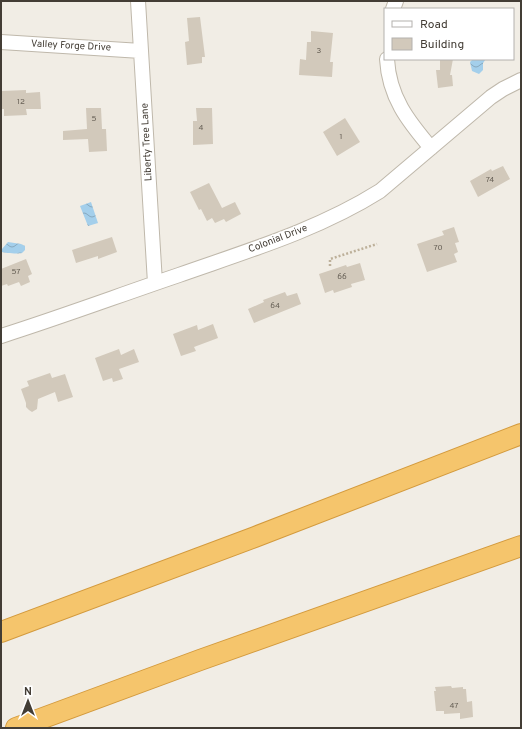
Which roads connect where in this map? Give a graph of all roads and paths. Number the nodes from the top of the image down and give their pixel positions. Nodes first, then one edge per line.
1 (138, 1) edge
2 (1, 42) edge
3 (141, 51) junction
4 (387, 60) edge
5 (521, 80) edge
6 (432, 148) junction
7 (377, 244) dead end
8 (330, 266) dead end
9 (155, 283) junction
10 (1, 336) edge
11 (521, 434) edge
12 (521, 546) edge
13 (1, 632) edge
14 (16, 728) edge

1 - 3 street, Liberty Tree Lane
2 - 3 street, Valley Forge Drive
3 - 9 street, Liberty Tree Lane
4 - 6 street
5 - 6 street, Colonial Drive
6 - 9 street, Colonial Drive
7 - 8 path
9 - 10 street, Colonial Drive
11 - 13 highway
12 - 14 highway

